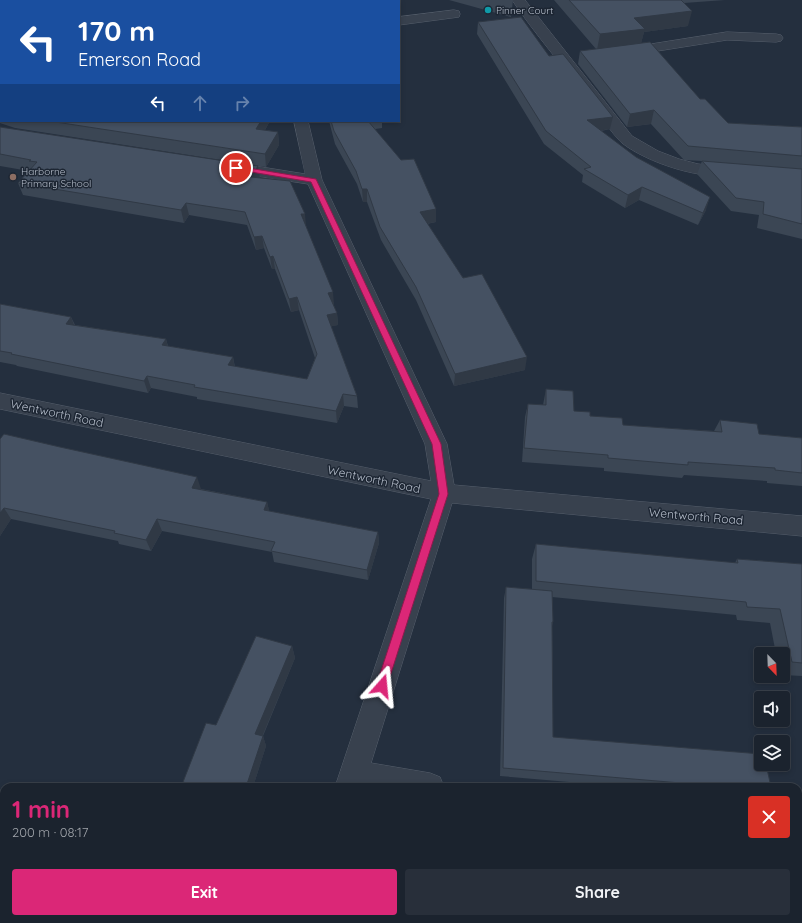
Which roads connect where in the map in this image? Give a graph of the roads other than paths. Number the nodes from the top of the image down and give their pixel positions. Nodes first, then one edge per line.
1 (518, 0) edge
2 (431, 4) dead end
3 (454, 14) dead end
4 (439, 16) junction
5 (400, 21) edge
6 (776, 38) dead end
7 (612, 54) edge
8 (581, 57) edge
9 (565, 59) junction
10 (301, 122) edge
11 (212, 164) edge
12 (742, 172) edge
13 (314, 180) junction
14 (0, 401) edge
15 (444, 494) junction
16 (802, 526) edge
17 (351, 781) edge
18 (377, 783) edge

1 - 9 street
2 - 4 street
3 - 4 street
4 - 5 street
6 - 7 street
8 - 9 street
9 - 12 street
10 - 13 street
11 - 13 street
13 - 15 street
14 - 15 street, Wentworth Road
15 - 16 street, Wentworth Road
15 - 17 street
17 - 18 street

